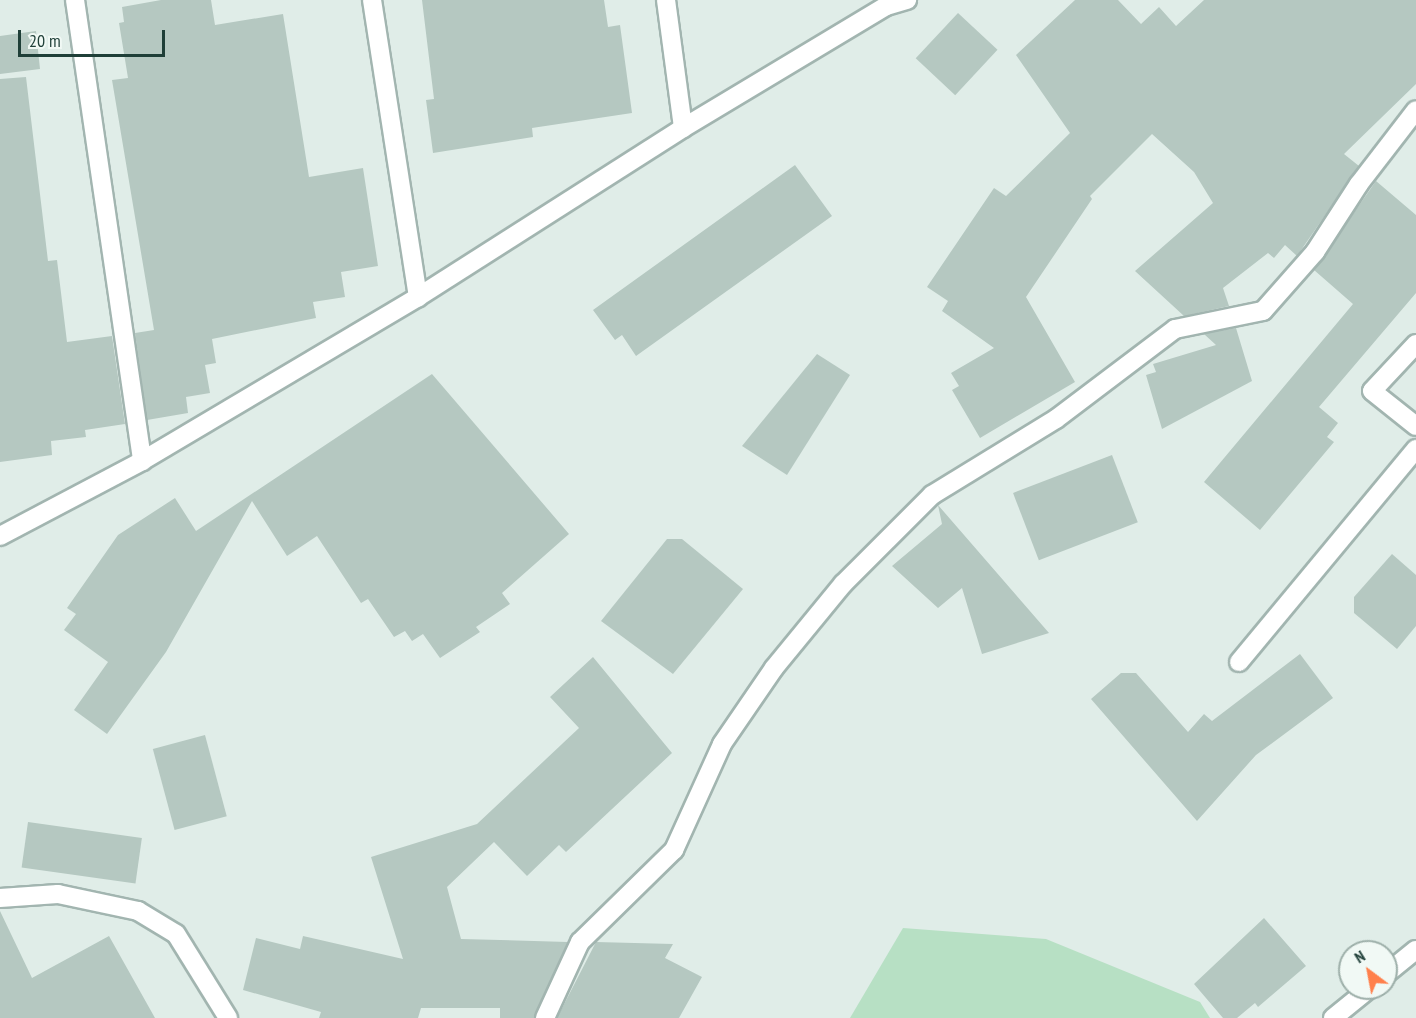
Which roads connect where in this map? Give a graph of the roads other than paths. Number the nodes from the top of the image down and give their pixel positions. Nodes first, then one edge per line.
1 (75, 0) edge
2 (372, 0) edge
3 (666, 0) edge
4 (907, 0) edge
5 (886, 3) edge
6 (1416, 110) edge
7 (683, 128) junction
8 (418, 297) junction
9 (1416, 344) edge
10 (1416, 426) edge
11 (1416, 449) edge
12 (142, 461) junction
13 (0, 536) edge
14 (1239, 662) dead end
15 (0, 898) edge
16 (1416, 950) edge
17 (1398, 964) edge
18 (1355, 1000) edge
19 (228, 1018) edge
20 (545, 1018) edge
21 (1333, 1018) edge

1 - 12 street
2 - 8 street
3 - 7 street
4 - 5 street
5 - 7 street
6 - 20 street
7 - 8 street
8 - 12 street
9 - 10 street
11 - 14 street
12 - 13 street
15 - 19 street
16 - 17 street
18 - 21 street

